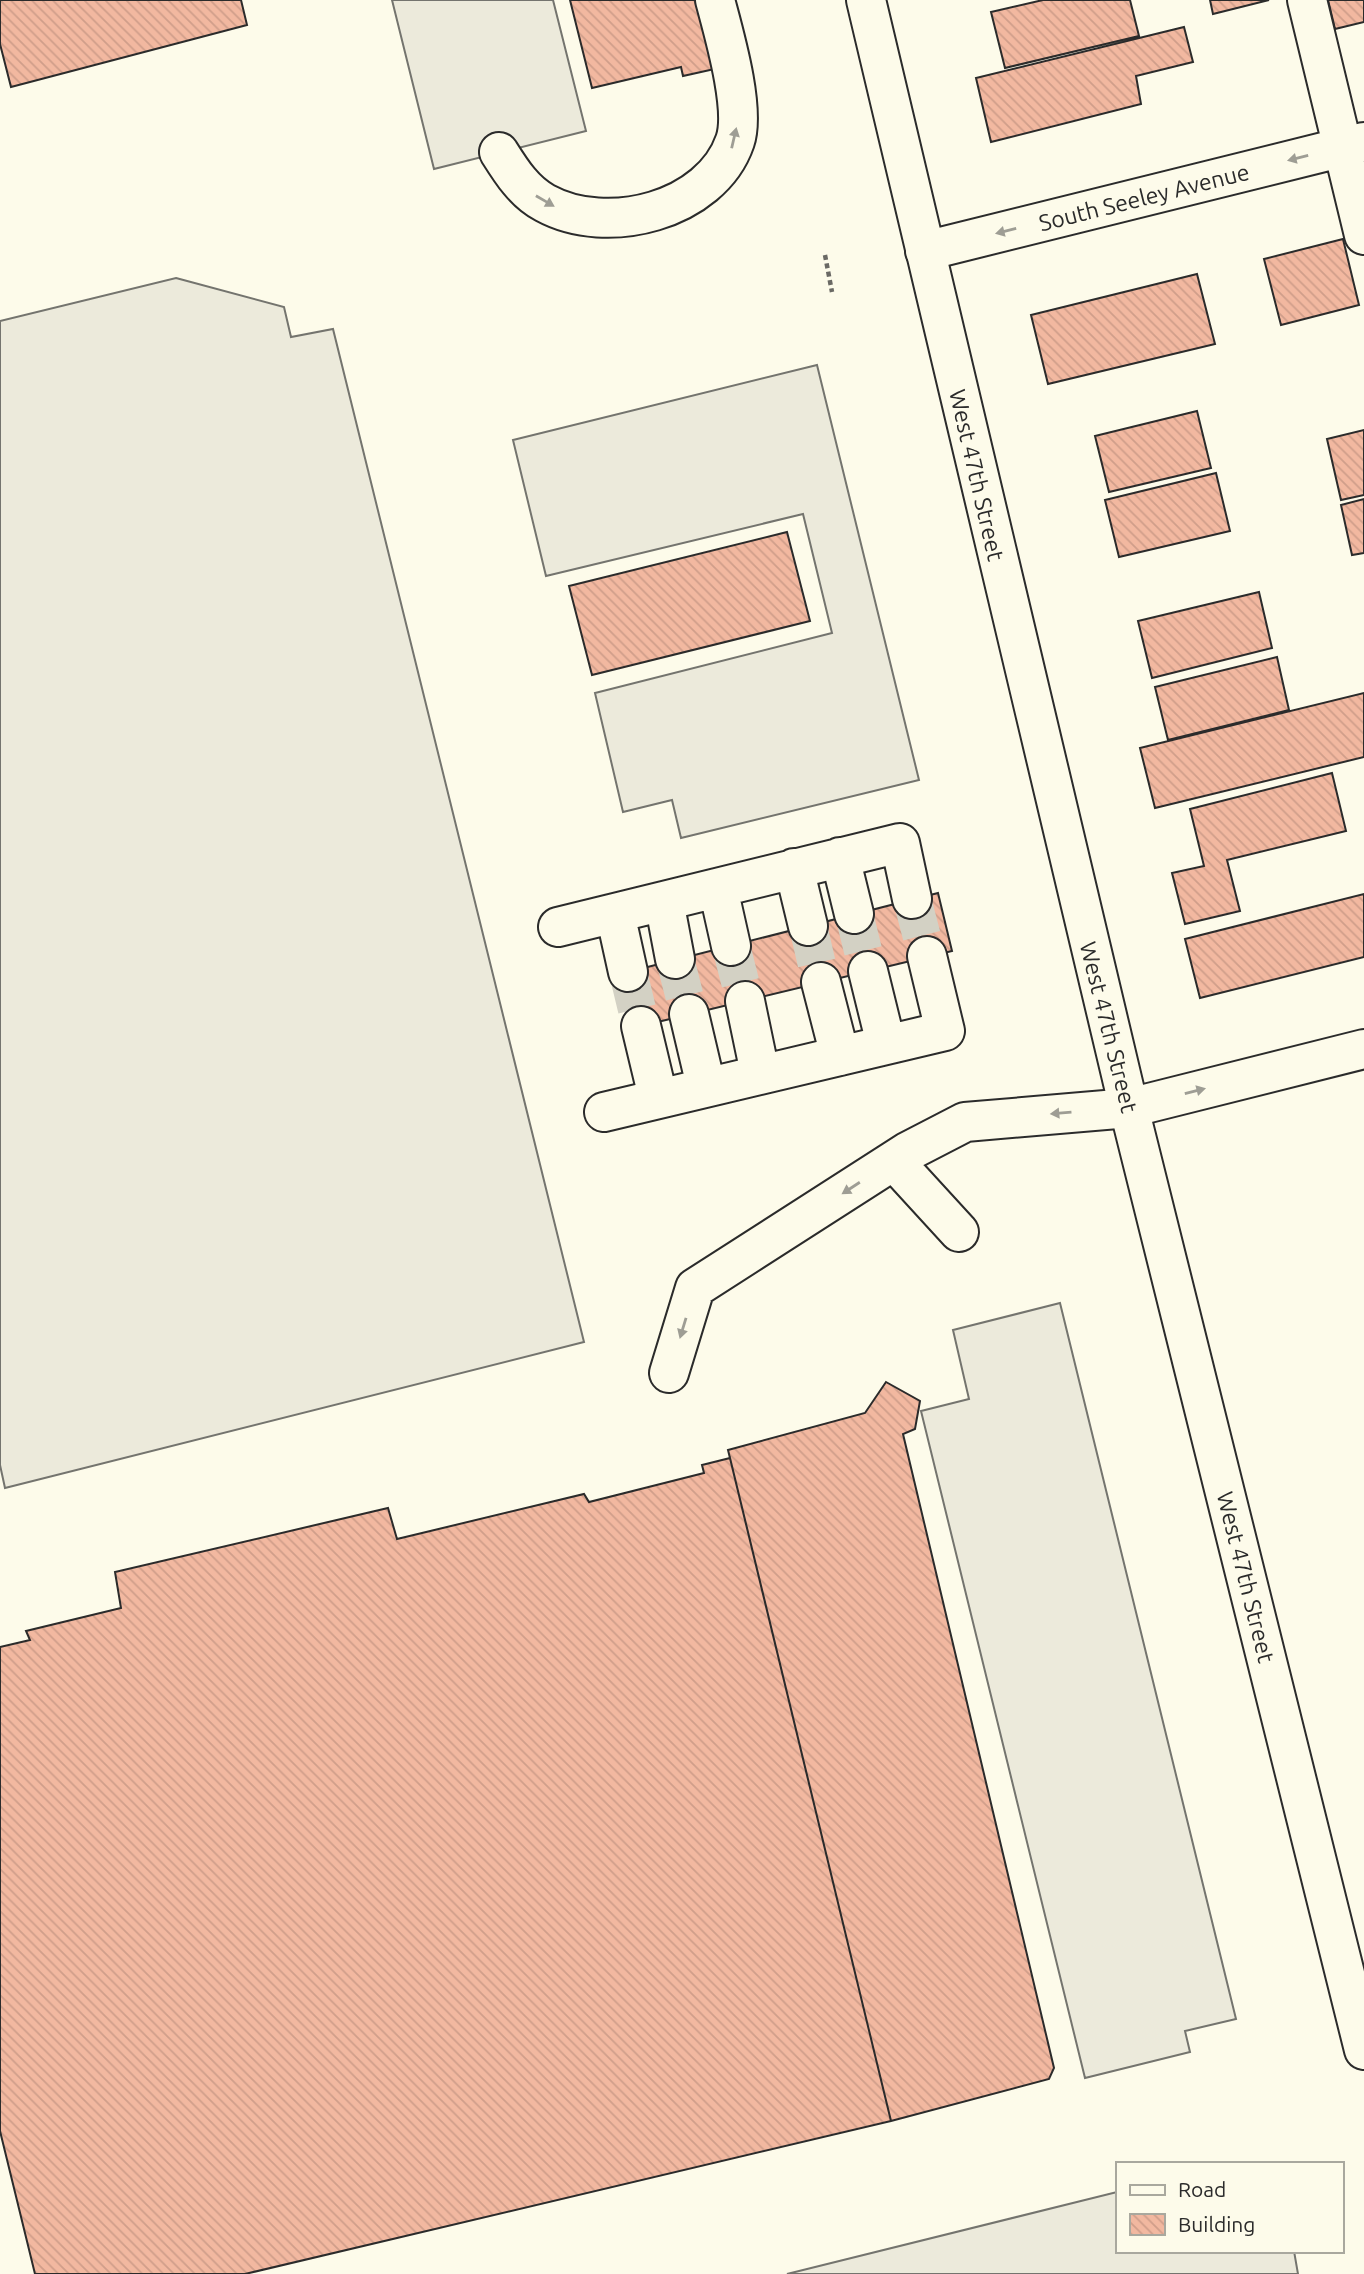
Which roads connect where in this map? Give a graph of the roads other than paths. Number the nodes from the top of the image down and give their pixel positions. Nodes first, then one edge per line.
1 (715, 0) edge
2 (866, 0) edge
3 (1307, 0) edge
4 (1353, 145) edge
5 (499, 152) dead end
6 (1364, 234) edge
7 (925, 251) junction
8 (840, 857) junction
9 (794, 869) junction
10 (718, 888) junction
11 (912, 900) tunnel mouth
12 (664, 901) junction
13 (615, 913) junction
14 (854, 914) tunnel mouth
15 (808, 926) tunnel mouth
16 (558, 927) dead end
17 (731, 946) tunnel mouth
18 (927, 956) tunnel mouth
19 (675, 959) tunnel mouth
20 (868, 971) tunnel mouth
21 (628, 972) tunnel mouth
22 (821, 982) tunnel mouth
23 (745, 1001) tunnel mouth
24 (689, 1014) tunnel mouth
25 (641, 1026) tunnel mouth
26 (886, 1044) junction
27 (1364, 1049) edge
28 (840, 1056) junction
29 (760, 1073) junction
30 (706, 1086) junction
31 (658, 1097) junction
32 (1129, 1108) junction
33 (604, 1112) dead end
34 (894, 1161) junction
35 (959, 1232) dead end
36 (669, 1373) dead end
37 (1364, 2050) edge

5 -> 1 main road
2 - 7 main road, West 47th Street
3 - 4 main road
4 - 6 main road
4 -> 7 main road, South Seeley Avenue
7 - 32 main road, West 47th Street
8 - 9 main road
8 - 11 main road
8 - 14 main road
9 - 10 main road
9 - 15 main road
10 - 12 main road
10 - 17 main road
12 - 13 main road
12 - 19 main road
13 - 16 main road
13 - 21 main road
18 - 26 main road
20 - 26 main road
22 - 28 main road
23 - 29 main road
24 - 30 main road
25 - 31 main road
26 - 28 main road
32 -> 27 main road
28 - 29 main road
29 - 30 main road
30 - 31 main road
31 - 33 main road
32 -> 34 main road
32 - 37 main road, West 47th Street
34 - 35 main road
34 -> 36 main road

